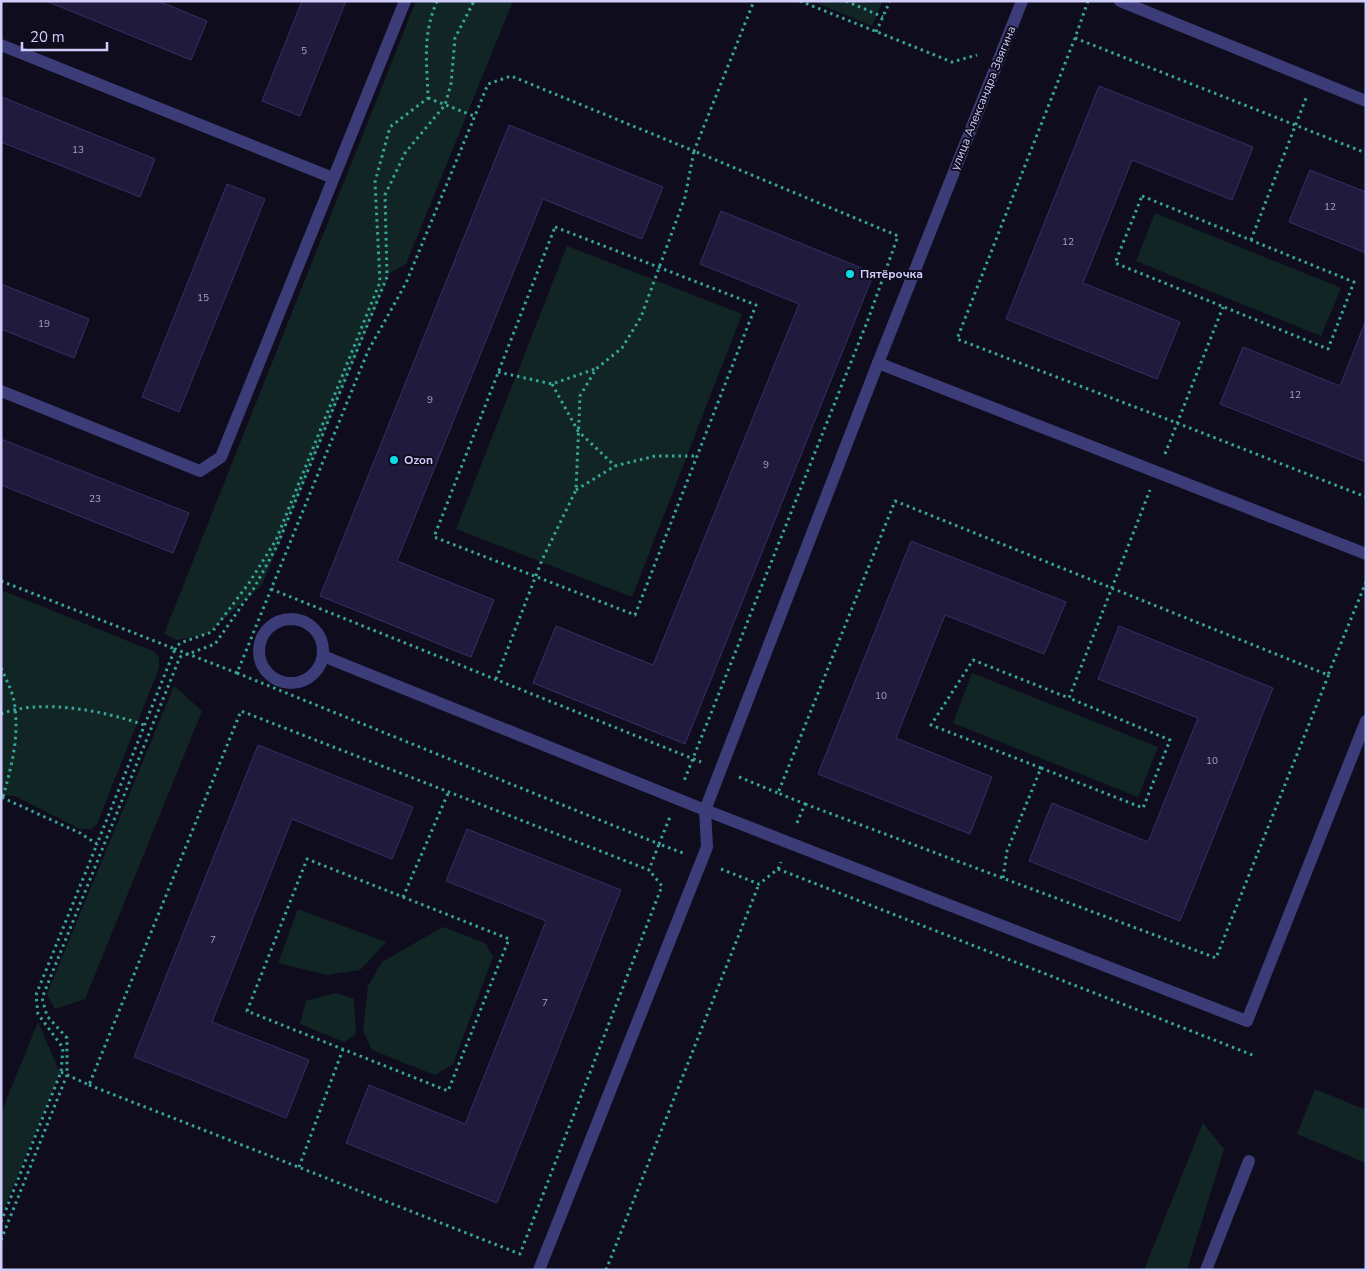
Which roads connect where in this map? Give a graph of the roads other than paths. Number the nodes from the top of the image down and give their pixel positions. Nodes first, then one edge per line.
1 (405, 1) edge
2 (1022, 1) edge
3 (1120, 1) edge
4 (1, 45) edge
5 (1366, 101) edge
6 (333, 178) junction
7 (878, 362) junction
8 (1, 391) edge
9 (1366, 554) edge
10 (323, 656) junction
11 (1366, 721) edge
12 (705, 810) junction
13 (1249, 1161) dead end
14 (539, 1270) edge
15 (1206, 1270) edge

1 - 6 street
2 - 7 street, улица Александра Звягина
3 - 5 street
4 - 6 street
6 - 8 street
7 - 9 street
7 - 12 street, улица Александра Звягина
10 - 10 street
10 - 12 street
11 - 12 street
12 - 14 street
13 - 15 street

